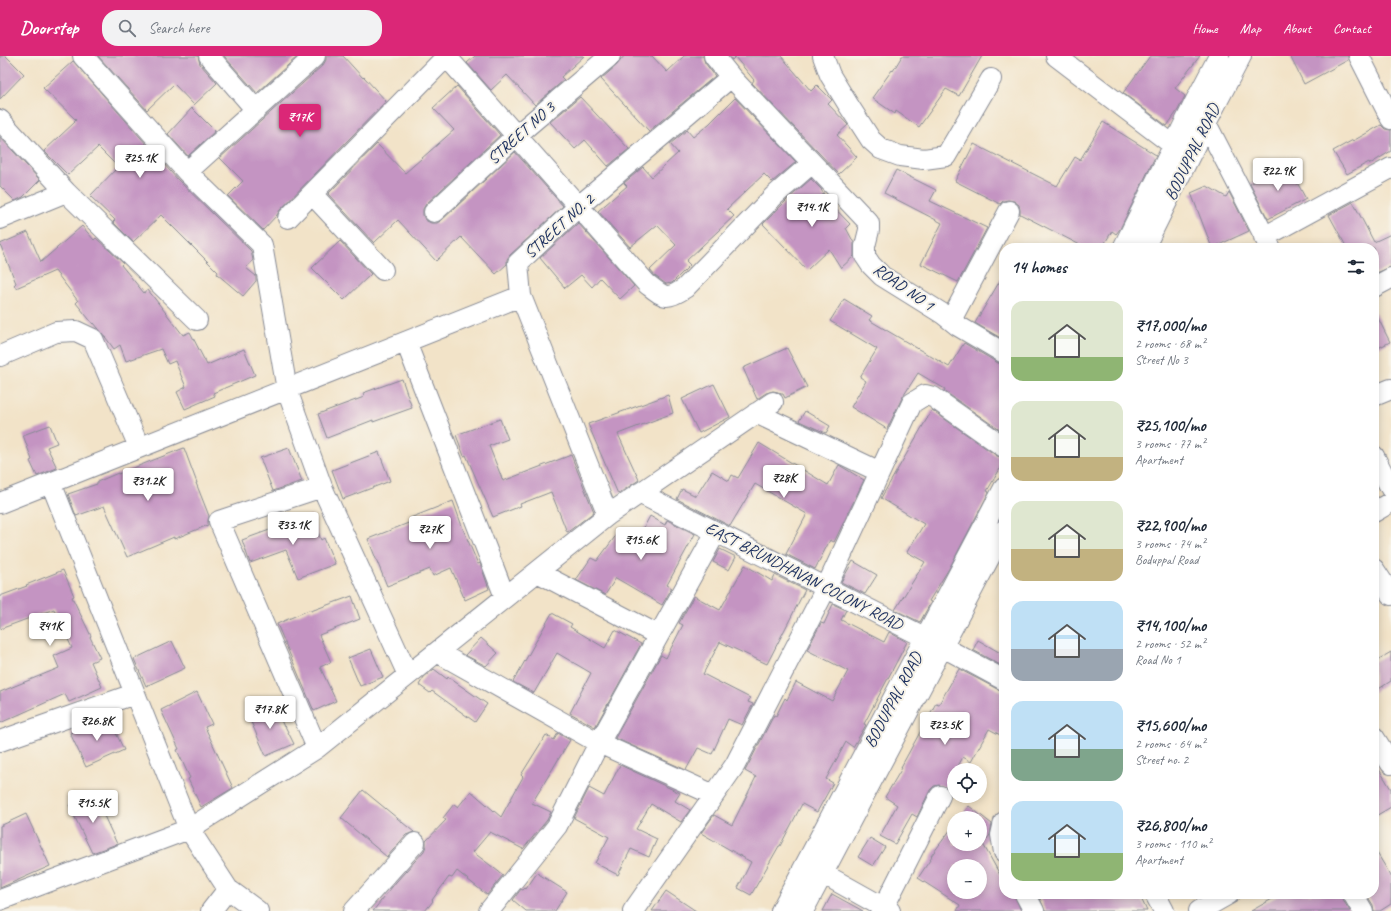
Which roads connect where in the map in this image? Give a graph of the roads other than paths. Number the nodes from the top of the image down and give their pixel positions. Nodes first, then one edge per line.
1 (83, 56) edge
2 (209, 56) edge
3 (315, 56) edge
4 (447, 56) edge
5 (610, 56) edge
6 (714, 56) edge
7 (823, 56) edge
8 (1056, 56) edge
9 (1219, 56) edge
10 (1241, 56) edge
11 (1359, 56) edge
12 (731, 77) junction
13 (991, 79) dead end
14 (256, 110) junction
15 (1391, 119) edge
16 (0, 120) edge
17 (1206, 123) junction
18 (517, 136) junction
19 (1173, 145) junction
20 (812, 163) junction
21 (1391, 168) edge
22 (188, 172) junction
23 (66, 192) junction
24 (312, 194) junction
25 (579, 206) junction
26 (1009, 211) dead end
27 (434, 212) dead end
28 (288, 218) dead end
29 (0, 219) edge
30 (1267, 242) edge
31 (1125, 243) edge
32 (1146, 243) edge
33 (383, 270) dead end
34 (1391, 278) edge
35 (1379, 284) edge
36 (521, 296) junction
37 (197, 320) dead end
38 (951, 320) junction
39 (406, 342) junction
40 (999, 349) edge
41 (0, 356) edge
42 (1391, 389) edge
43 (287, 390) junction
44 (1379, 394) edge
45 (773, 402) dead end
46 (756, 413) junction
47 (999, 443) edge
48 (139, 447) junction
49 (1379, 466) edge
50 (880, 472) junction
51 (51, 483) junction
52 (322, 487) junction
53 (1391, 489) edge
54 (639, 493) junction
55 (999, 499) edge
56 (1391, 502) edge
57 (0, 503) edge
58 (1379, 509) edge
59 (608, 515) junction
60 (716, 532) junction
61 (999, 538) edge
62 (537, 572) junction
63 (1379, 577) edge
64 (826, 588) junction
65 (1391, 595) edge
66 (505, 597) junction
67 (658, 635) junction
68 (934, 642) junction
69 (437, 652) junction
70 (408, 675) junction
71 (999, 677) edge
72 (134, 694) junction
73 (0, 741) edge
74 (599, 743) junction
75 (1379, 745) edge
76 (317, 748) junction
77 (1391, 764) edge
78 (714, 795) junction
79 (940, 796) dead end
80 (189, 830) junction
81 (415, 843) dead end
82 (822, 873) junction
83 (228, 889) junction
84 (1028, 899) edge
85 (1158, 899) edge
86 (1220, 899) edge
87 (1356, 899) edge
88 (0, 900) edge
89 (887, 909) edge
90 (211, 911) edge
91 (258, 911) edge
92 (354, 911) edge
93 (490, 911) edge
94 (633, 911) edge
95 (781, 911) edge
96 (803, 911) edge
97 (1034, 911) edge
98 (1164, 911) edge
99 (1199, 911) edge
100 (1363, 911) edge

1 - 22 street
2 - 14 street
3 - 14 street
4 - 18 street
4 - 24 street
5 - 18 street, STREET NO 3
6 - 12 street, ROAD NO 1
7 - 13 street
8 - 19 street
9 - 19 street, BODUPPAL ROAD
10 - 17 street, BODUPPAL ROAD
11 - 15 street
12 - 20 street, ROAD NO 1
12 - 25 street, STREET NO. 2
14 - 22 street
16 - 23 street
17 - 30 street
17 - 32 street, BODUPPAL ROAD
18 - 25 street
18 - 27 street, STREET NO 3
19 - 31 street, BODUPPAL ROAD
20 - 25 street
20 - 38 street, ROAD NO 1
21 - 30 street
22 - 43 street
23 - 29 street
23 - 37 street
24 - 28 street
24 - 33 street
25 - 36 street, STREET NO. 2
26 - 38 street
34 - 35 street
36 - 39 street
36 - 59 street, STREET NO. 2
38 - 40 street, ROAD NO 1
39 - 43 street
39 - 66 street
41 - 48 street
42 - 44 street
43 - 48 street
43 - 52 street
45 - 46 street
46 - 50 street
46 - 54 street
47 - 50 street
48 - 51 street
49 - 53 street
50 - 64 street
51 - 57 street
51 - 72 street
52 - 70 street
52 - 76 street
54 - 59 street
54 - 60 street, EAST BRUNDHAVAN COLONY ROAD
55 - 68 street, BODUPPAL ROAD
56 - 58 street
59 - 62 street
60 - 64 street, EAST BRUNDHAVAN COLONY ROAD
60 - 67 street
61 - 68 street, BODUPPAL ROAD
62 - 66 street
62 - 67 street
63 - 65 street
64 - 68 street, EAST BRUNDHAVAN COLONY ROAD
64 - 78 street
66 - 69 street
67 - 74 street
68 - 71 street, EAST BRUNDHAVAN COLONY ROAD
68 - 82 street, BODUPPAL ROAD
68 - 95 street, BODUPPAL ROAD
69 - 70 street
69 - 74 street
70 - 76 street
72 - 73 street
72 - 80 street
74 - 78 street
74 - 93 street
75 - 77 street
76 - 80 street
78 - 94 street
79 - 89 street
80 - 83 street
80 - 88 street
81 - 92 street
82 - 89 street
82 - 96 street, BODUPPAL ROAD
83 - 90 street
83 - 91 street
84 - 97 street
85 - 98 street
86 - 99 street
87 - 100 street

